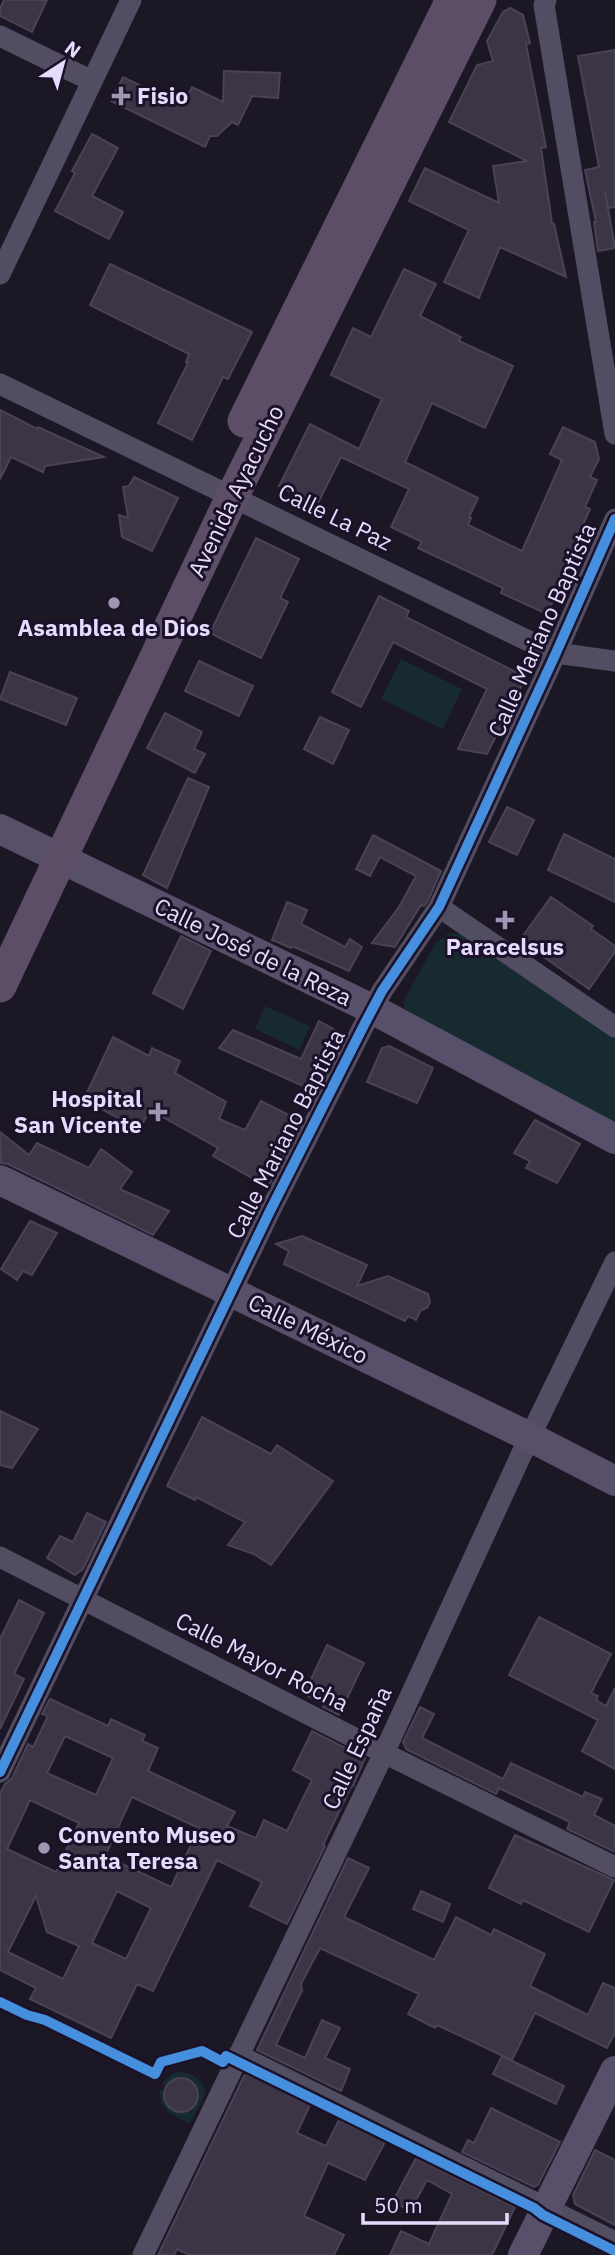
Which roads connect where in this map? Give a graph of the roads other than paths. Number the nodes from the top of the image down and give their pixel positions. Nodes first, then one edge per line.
1 (131, 0) edge
2 (452, 0) edge
3 (480, 0) edge
4 (542, 2) edge
5 (0, 36) edge
6 (92, 81) junction
7 (375, 183) junction
8 (0, 274) edge
9 (0, 384) edge
10 (615, 434) edge
11 (222, 492) junction
12 (615, 519) edge
13 (556, 653) junction
14 (615, 661) edge
15 (0, 829) edge
16 (50, 853) junction
17 (439, 907) junction
18 (0, 936) edge
19 (0, 986) edge
20 (372, 1009) junction
21 (615, 1027) edge
22 (615, 1139) edge
23 (0, 1180) edge
24 (615, 1262) edge
25 (232, 1291) junction
26 (530, 1437) junction
27 (615, 1481) edge
28 (0, 1557) edge
29 (81, 1600) junction
30 (384, 1753) junction
31 (0, 1772) edge
32 (615, 1867) edge
33 (238, 2055) junction
34 (615, 2071) edge
35 (547, 2208) junction
36 (615, 2242) edge
37 (143, 2255) edge
38 (523, 2255) edge

1 - 6 street
2 - 7 main road, Avenida Ayacucho
3 - 7 main road, Avenida Ayacucho
4 - 10 street
5 - 6 street
6 - 8 street
7 - 11 main road, Avenida Ayacucho
9 - 11 street, Calle La Paz
11 - 13 street, Calle La Paz
11 - 16 main road, Avenida Ayacucho
12 - 13 street, Calle Mariano Baptista
13 - 14 street, Calle La Paz
13 - 17 street, Calle Mariano Baptista
15 - 16 main road, Calle José de la Reza
16 - 18 main road, Avenida Ayacucho
16 - 19 main road, Avenida Ayacucho
16 - 20 main road, Calle José de la Reza
17 - 20 street, Calle Mariano Baptista
17 - 21 street
20 - 22 main road, Calle José de la Reza
20 - 25 street, Calle Mariano Baptista
23 - 25 main road, Calle México
24 - 26 street, Calle España
25 - 26 main road, Calle México
25 - 29 street, Calle Mariano Baptista
26 - 27 main road, Calle México
26 - 30 street, Calle España
28 - 29 street, Calle Mayor Rocha
29 - 30 street, Calle Mayor Rocha
29 - 31 street, Calle Mariano Baptista
30 - 32 street, Calle Mayor Rocha
30 - 33 street, Calle España
33 - 35 street
33 - 37 street, Calle España
34 - 35 main road
35 - 36 street
35 - 38 main road

